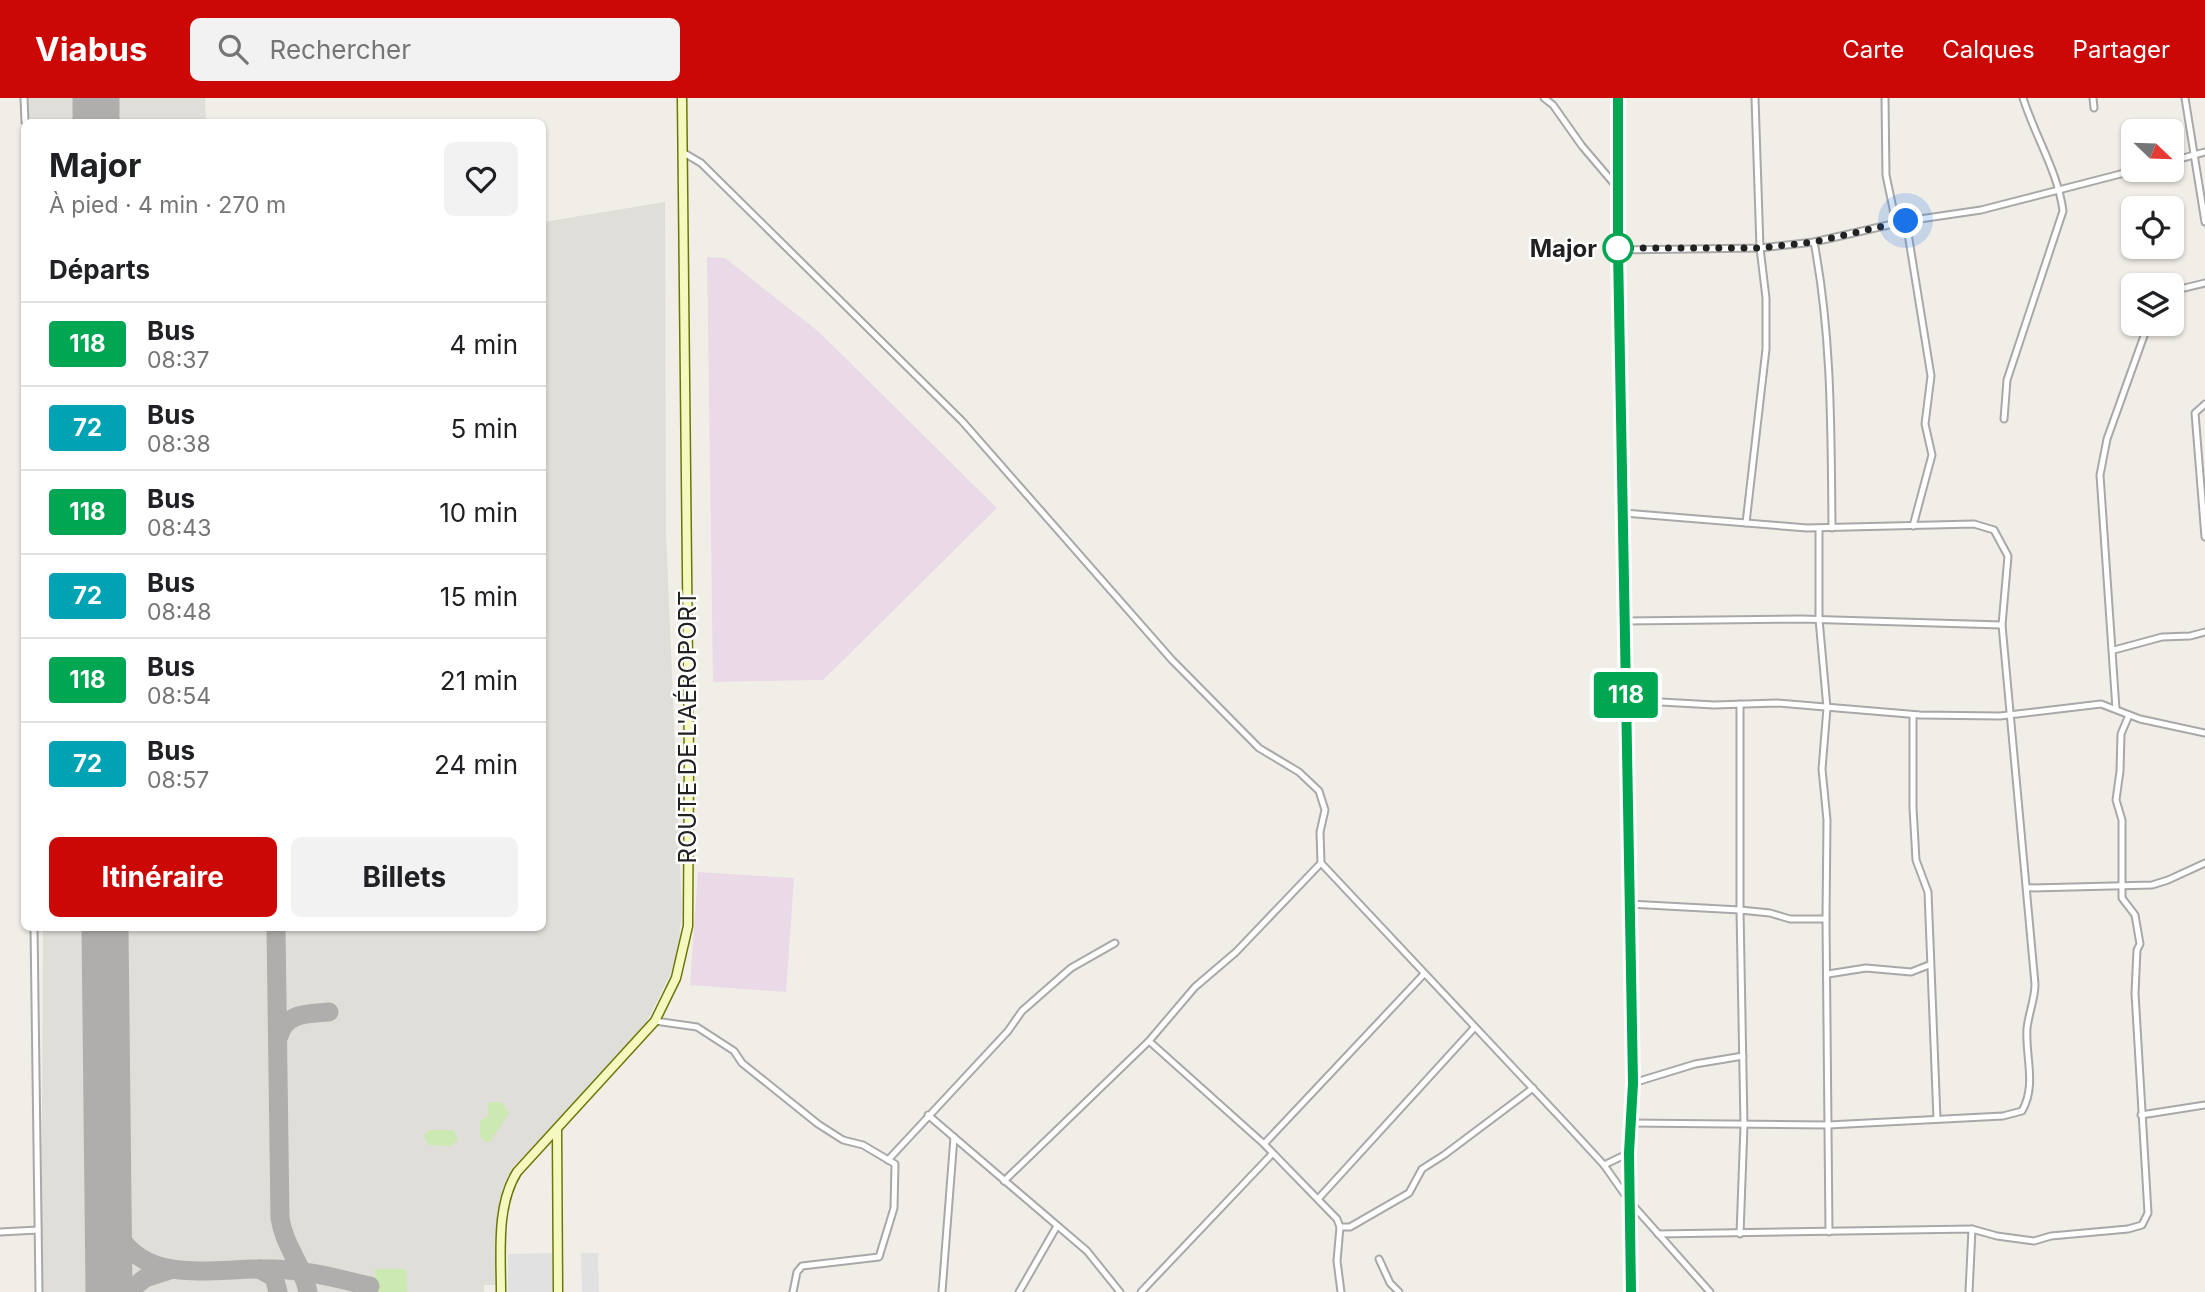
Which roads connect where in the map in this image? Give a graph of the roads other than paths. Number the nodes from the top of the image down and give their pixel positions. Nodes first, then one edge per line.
1 (24, 98) edge
2 (682, 98) edge
3 (1544, 98) edge
4 (1618, 98) edge
5 (1755, 98) edge
6 (1885, 98) edge
7 (2023, 98) edge
8 (2092, 98) edge
9 (2185, 98) edge
10 (2094, 108) dead end
11 (25, 119) edge
12 (2205, 152) edge
13 (684, 153) junction
14 (2194, 155) junction
15 (2184, 158) edge
16 (2121, 174) edge
17 (1619, 189) junction
18 (2060, 189) junction
19 (1906, 221) junction
20 (2205, 222) edge
21 (1896, 223) junction
22 (1814, 242) junction
23 (1760, 248) junction
24 (1618, 250) junction
25 (2205, 283) edge
26 (2184, 288) edge
27 (2144, 336) edge
28 (2205, 404) edge
29 (2004, 419) dead end
30 (1624, 513) junction
31 (1746, 523) junction
32 (1913, 526) junction
33 (1819, 528) junction
34 (1832, 528) junction
35 (2205, 537) edge
36 (1819, 620) junction
37 (1625, 621) junction
38 (2001, 625) junction
39 (2205, 632) edge
40 (2114, 650) junction
41 (1626, 700) junction
42 (1740, 704) junction
43 (1827, 708) junction
44 (2116, 709) junction
45 (2011, 713) junction
46 (1913, 715) junction
47 (2129, 715) junction
48 (2205, 733) edge
49 (1321, 863) junction
50 (2205, 863) edge
51 (2120, 887) junction
52 (2027, 888) junction
53 (1628, 904) junction
54 (1740, 910) junction
55 (1826, 919) junction
56 (34, 931) edge
57 (1115, 943) dead end
58 (1929, 965) junction
59 (1424, 974) junction
60 (1828, 974) junction
61 (655, 1021) junction
62 (1474, 1028) junction
63 (1149, 1041) junction
64 (1743, 1056) junction
65 (1633, 1083) junction
66 (1533, 1088) junction
67 (2205, 1105) edge
68 (928, 1115) junction
69 (2141, 1115) junction
70 (1937, 1119) junction
71 (1630, 1123) junction
72 (1828, 1125) junction
73 (1744, 1126) junction
74 (557, 1130) junction
75 (954, 1137) junction
76 (1264, 1144) junction
77 (1629, 1153) junction
78 (1272, 1154) junction
79 (888, 1160) junction
80 (1604, 1165) junction
81 (1004, 1181) junction
82 (1318, 1199) junction
83 (1630, 1202) junction
84 (1057, 1226) junction
85 (1340, 1227) junction
86 (1972, 1229) junction
87 (38, 1230) junction
88 (0, 1232) edge
89 (1829, 1232) junction
90 (1658, 1234) junction
91 (1740, 1234) junction
92 (1379, 1259) dead end
93 (1118, 1291) edge
94 (39, 1292) edge
95 (501, 1292) edge
96 (558, 1292) edge
97 (793, 1292) edge
98 (942, 1292) edge
99 (1019, 1292) edge
100 (1141, 1292) edge
101 (1341, 1292) edge
102 (1399, 1292) edge
103 (1631, 1292) edge
104 (1710, 1292) edge
105 (1969, 1292) edge

1 - 11 street
2 - 13 main road, ROUTE DE L'AÉROPORT
3 - 17 street
4 - 17 highway
5 - 23 street
6 - 21 street
7 - 18 street
8 - 10 street
9 - 14 street
12 - 14 street
13 - 49 street
13 - 61 main road, ROUTE DE L'AÉROPORT
14 - 15 street
14 - 20 street
16 - 18 street
17 - 24 highway
18 - 19 street
18 - 29 street
19 - 21 street
19 - 32 street
21 - 22 street
22 - 23 street
22 - 34 street
23 - 24 street
23 - 31 street
24 - 30 highway
25 - 26 street
27 - 40 street
28 - 35 street
30 - 31 street
30 - 37 highway
31 - 33 street
32 - 34 street
32 - 38 street
33 - 34 street
33 - 36 street
36 - 37 street
36 - 38 street
36 - 43 street
37 - 41 highway
38 - 45 street
39 - 40 street
40 - 44 street
41 - 42 street
41 - 53 highway
42 - 43 street
42 - 54 street
43 - 46 street
43 - 55 street
44 - 45 street
44 - 47 street
45 - 46 street
45 - 52 street
46 - 58 street
47 - 48 street
47 - 51 street
49 - 59 street
49 - 63 street
50 - 51 street
51 - 52 street
51 - 69 street
52 - 70 street
53 - 54 street
53 - 65 highway
54 - 55 street
54 - 64 street
55 - 60 street
56 - 87 street
57 - 68 street
58 - 60 street
58 - 70 street
59 - 62 street
59 - 76 street
60 - 72 street
61 - 74 main road, ROUTE DE L'AÉROPORT
61 - 79 street
62 - 66 street
62 - 82 street
63 - 76 street
63 - 81 street
64 - 65 street
64 - 73 street
65 - 71 highway
66 - 80 street
66 - 85 street
67 - 69 street
68 - 75 street
68 - 79 street
69 - 86 street
70 - 72 street
71 - 73 street
71 - 77 highway
72 - 73 street
72 - 89 street
73 - 91 street
74 - 95 main road, ROUTE DE L'AÉROPORT
74 - 96 main road
75 - 81 street
75 - 98 street
76 - 78 street
77 - 80 street
77 - 83 highway
78 - 82 street
78 - 100 street
79 - 97 street
80 - 83 street
81 - 84 street
82 - 85 street
83 - 90 street
83 - 103 highway
84 - 93 street
84 - 99 street
85 - 101 street
86 - 89 street
86 - 105 street
87 - 88 street
87 - 94 street
89 - 91 street
90 - 91 street
90 - 104 street
92 - 102 street

